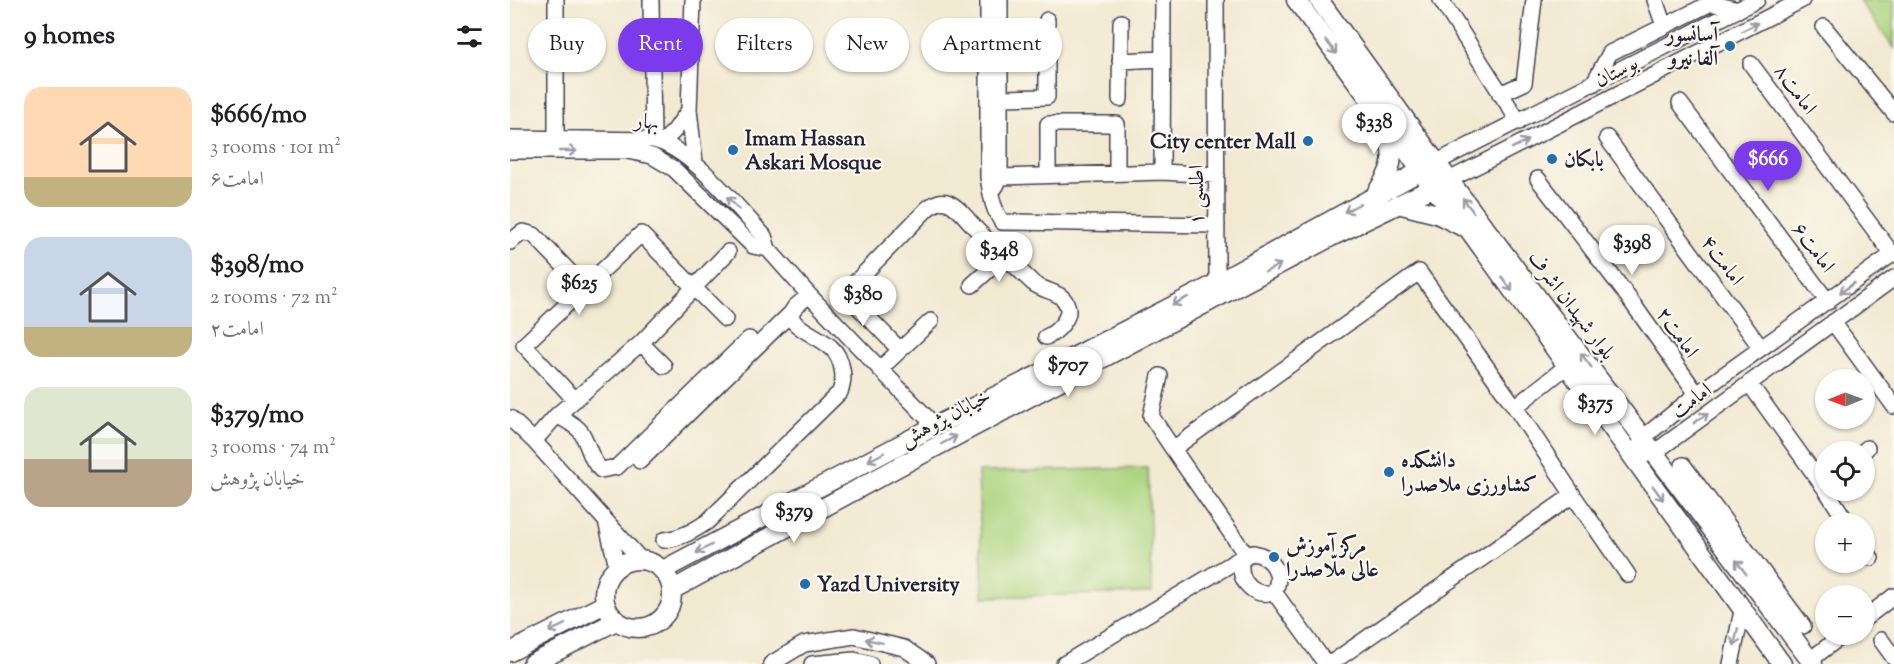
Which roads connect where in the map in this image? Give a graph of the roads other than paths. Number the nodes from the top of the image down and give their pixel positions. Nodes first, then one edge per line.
1 (556, 0) edge
2 (651, 0) edge
3 (693, 0) edge
4 (988, 0) edge
5 (1000, 0) edge
6 (1163, 0) edge
7 (1216, 0) edge
8 (1296, 0) edge
9 (1318, 0) edge
10 (1441, 0) edge
11 (1534, 0) edge
12 (1655, 0) edge
13 (1757, 0) edge
14 (1802, 0) edge
15 (1738, 10) junction
16 (1121, 22) dead end
17 (1664, 26) junction
18 (1824, 27) dead end
19 (1162, 59) junction
20 (1120, 61) junction
21 (1751, 64) dead end
22 (1047, 72) edge
23 (1593, 84) junction
24 (1500, 94) junction
25 (1000, 98) junction
26 (1120, 99) dead end
27 (1680, 103) dead end
28 (689, 110) junction
29 (1538, 112) junction
30 (1894, 113) edge
31 (1382, 116) junction
32 (1519, 122) junction
33 (1548, 129) junction
34 (510, 138) edge
35 (556, 138) junction
36 (1607, 138) dead end
37 (658, 141) junction
38 (510, 151) edge
39 (695, 164) junction
40 (1429, 166) junction
41 (1161, 172) junction
42 (1117, 173) junction
43 (1048, 175) junction
44 (1217, 175) junction
45 (1000, 177) junction
46 (1538, 179) dead end
47 (1441, 184) junction
48 (1374, 196) junction
49 (992, 200) junction
50 (1398, 204) junction
51 (1217, 225) junction
52 (1469, 230) junction
53 (510, 242) edge
54 (768, 249) junction
55 (728, 252) dead end
56 (1893, 254) edge
57 (1004, 256) junction
58 (1894, 278) edge
59 (1217, 283) junction
60 (972, 285) dead end
61 (694, 286) junction
62 (585, 288) junction
63 (809, 295) junction
64 (1828, 302) junction
65 (791, 314) junction
66 (725, 319) dead end
67 (931, 321) dead end
68 (1833, 322) junction
69 (1046, 337) dead end
70 (749, 339) dead end
71 (641, 343) junction
72 (1761, 348) junction
73 (900, 350) junction
74 (664, 366) dead end
75 (1567, 366) junction
76 (880, 369) junction
77 (1160, 376) dead end
78 (1749, 383) junction
79 (1697, 394) junction
80 (575, 400) junction
81 (1894, 406) edge
82 (1515, 407) junction
83 (557, 415) junction
84 (510, 418) edge
85 (935, 426) junction
86 (1644, 437) junction
87 (534, 441) junction
88 (1173, 449) junction
89 (1655, 452) junction
90 (1633, 458) junction
91 (640, 461) dead end
92 (1683, 465) dead end
93 (1815, 473) edge
94 (1695, 494) junction
95 (1573, 495) junction
96 (606, 518) junction
97 (664, 540) dead end
98 (1246, 555) junction
99 (641, 560) junction
100 (617, 567) junction
101 (663, 570) junction
102 (1628, 575) dead end
103 (672, 590) junction
104 (1274, 592) junction
105 (1771, 595) junction
106 (1894, 596) edge
107 (605, 604) junction
108 (1742, 611) junction
109 (1875, 611) edge
110 (616, 621) junction
111 (1803, 626) dead end
112 (1881, 640) dead end
113 (1831, 645) edge
114 (510, 652) edge
115 (1894, 658) edge
116 (1812, 662) edge
117 (532, 664) edge
118 (771, 664) edge
119 (812, 664) edge
120 (870, 664) edge
121 (927, 664) edge
122 (1064, 664) edge
123 (1326, 664) edge
124 (1330, 664) edge
125 (1731, 664) edge
126 (1782, 664) edge

1 - 35 street
2 - 37 street
3 - 28 street
4 - 49 street
5 - 25 street
6 - 19 street
7 - 44 street, اطلسی ۱
8 -> 31 main road, بلوار شهیدان اشرف
9 - 40 main road, بلوار شهیدان اشرف
10 - 24 street
11 - 24 street
12 - 17 street
13 - 15 street, بوستان
33 -> 14 street, بوستان
15 - 17 street
15 - 23 street, بوستان
16 - 20 street
17 - 23 street
18 - 30 street
19 - 20 street
19 - 41 street
20 - 26 street
21 - 56 street, امامت۸
22 - 25 street
23 - 29 street, بوستان
24 - 32 street
25 - 45 street
27 - 64 street, امامت۶
28 - 37 street
28 - 39 street
29 - 32 street, بوستان
29 - 33 street
31 - 40 main road, بلوار شهیدان اشرف
31 - 48 main road
32 - 40 street, بوستان
47 -> 33 street, بوستان
34 - 35 street, بهار
35 - 37 street, بهار
36 - 72 street, امامت۴
37 - 39 street, بهار
38 -> 54 street, بهار
54 -> 39 street, بهار
40 - 47 main road, بلوار شهیدان اشرف
40 - 48 main road, خیابان پژوهش
41 - 42 street
41 - 44 street
42 - 43 street
42 - 43 street
43 - 45 street
44 - 51 street, اطلسی ۱
45 - 49 street
46 - 79 street, امامت۲
47 - 50 main road, خیابان پژوهش
47 - 52 main road, بلوار شهیدان اشرف
86 -> 47 main road, بلوار شهیدان اشرف
48 -> 59 main road, خیابان پژوهش
49 - 51 street
50 - 52 main road
103 -> 50 main road, خیابان پژوهش
51 - 59 street, اطلسی ۱
52 -> 75 main road, بلوار شهیدان اشرف
53 - 62 street
54 - 63 street, بهار
55 - 61 street
56 -> 64 street, امامت
57 - 60 street
57 - 69 street
57 - 73 street
58 - 68 street, امامت
59 -> 85 main road, خیابان پژوهش
61 - 62 street
61 - 66 street
61 - 71 street
62 - 80 street
63 - 65 street
63 - 76 street, بهار
64 - 72 street, امامت
65 - 91 street
65 - 97 street
67 - 73 street
68 - 78 street, امامت
68 - 81 street
70 - 83 street
71 - 74 street
71 - 80 street
72 - 79 street, امامت
73 - 76 street
75 - 82 street
75 - 90 main road, بلوار شهیدان اشرف
76 - 85 street, بهار
77 - 88 street
89 -> 78 street, امامت
78 - 93 street
79 - 86 street, امامت
80 - 83 street
82 - 88 street
82 - 95 street
83 - 87 street
84 - 87 street
85 -> 101 main road, خیابان پژوهش
86 - 89 main road, بلوار شهیدان اشرف
86 - 90 street, امامت
87 - 96 street
88 - 98 street
89 - 90 street, امامت
89 - 94 main road, بلوار شهیدان اشرف
90 -> 108 main road, بلوار شهیدان اشرف
92 - 94 street
94 - 105 main road, بلوار شهیدان اشرف
95 - 102 street
95 - 124 street
96 - 99 street
96 - 100 street
98 - 104 street
98 - 104 street
98 - 122 street
99 - 100 main road
99 - 101 main road
100 - 107 main road
101 - 103 main road
103 - 110 main road
104 - 123 street
105 - 111 street
105 - 116 main road, بلوار شهیدان اشرف
106 - 109 street
107 - 110 main road
107 -> 114 main road
108 -> 125 street
108 - 126 main road, بلوار شهیدان اشرف
110 - 117 main road
112 - 115 street
113 - 116 street
121 -> 118 street
119 - 120 street

